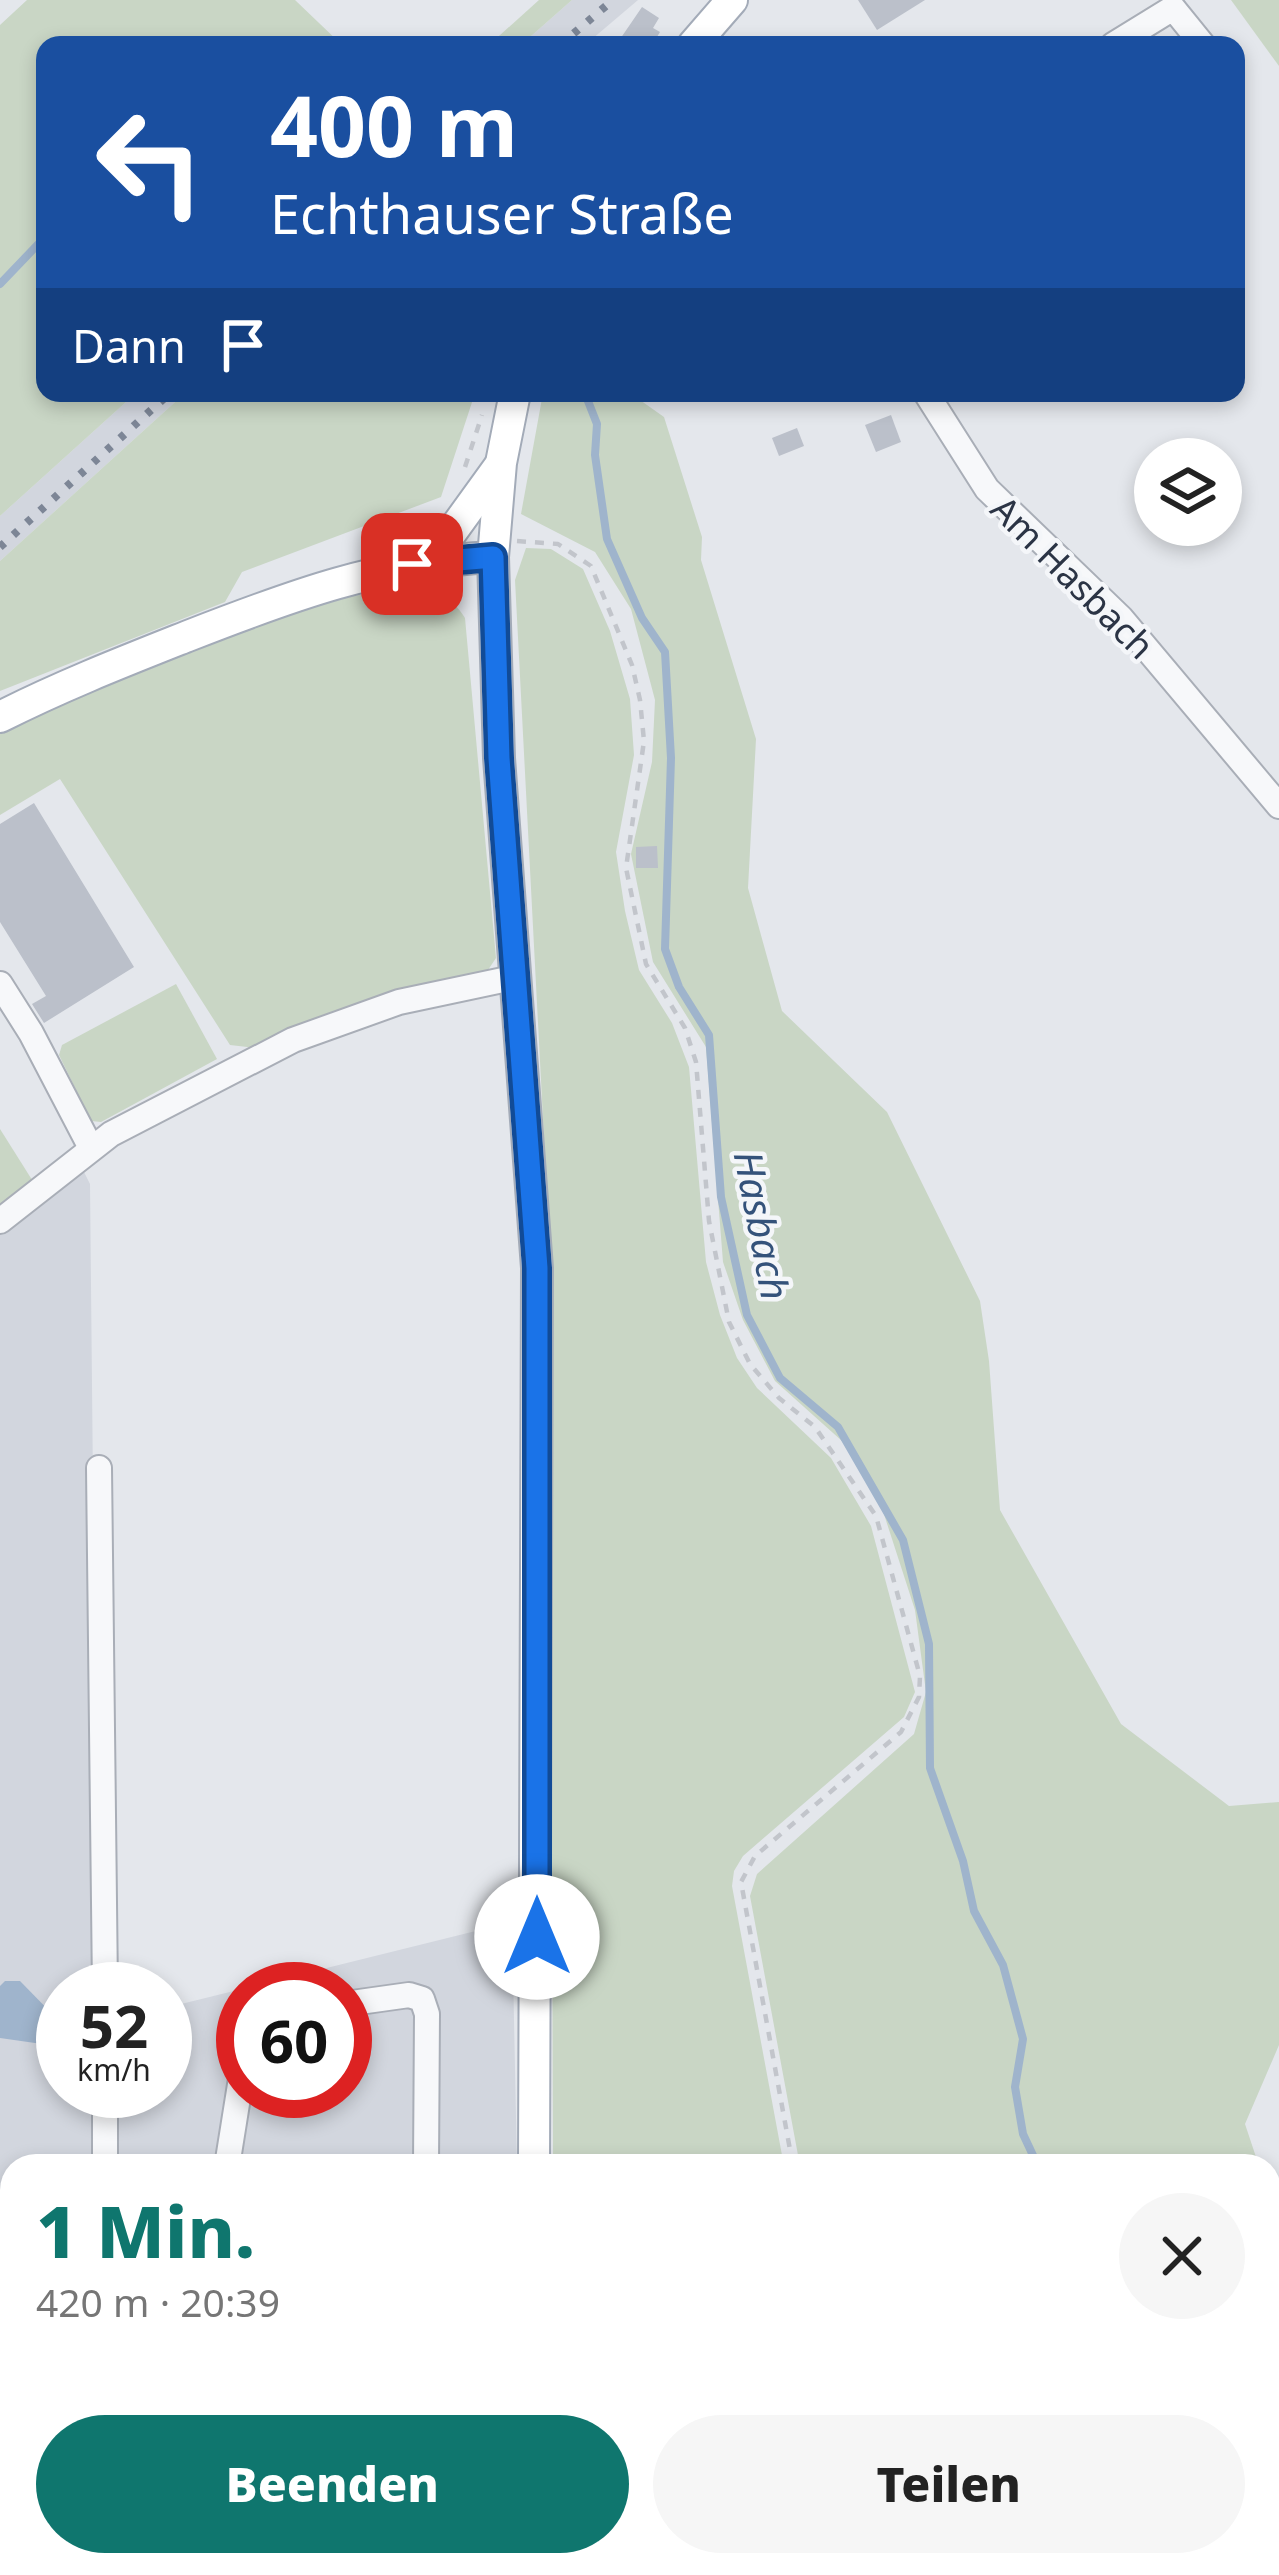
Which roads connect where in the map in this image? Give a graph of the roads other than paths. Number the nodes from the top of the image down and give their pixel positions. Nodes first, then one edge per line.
1 (732, 0) edge
2 (701, 36) edge
3 (1128, 36) edge
4 (1196, 36) edge
5 (513, 402) edge
6 (932, 402) edge
7 (501, 463) junction
8 (493, 557) junction
9 (412, 564) junction
10 (0, 716) edge
11 (1279, 806) edge
12 (517, 977) junction
13 (0, 984) edge
14 (91, 1148) junction
15 (0, 1222) edge
16 (99, 1468) dead end
17 (105, 1962) edge
18 (372, 2000) edge
19 (106, 2118) edge
20 (234, 2118) edge
21 (105, 2154) edge
22 (228, 2154) edge
23 (426, 2154) edge
24 (534, 2154) edge

1 - 2 main road
3 - 4 street
5 - 7 main road
6 - 11 street, Am Hasbach
7 - 8 main road
7 - 9 main road
8 - 9 main road
8 - 12 main road
9 - 10 main road
12 - 14 street
12 - 24 main road
13 - 14 street
14 - 15 street
16 - 17 street
18 - 23 street
19 - 21 street
20 - 22 street

